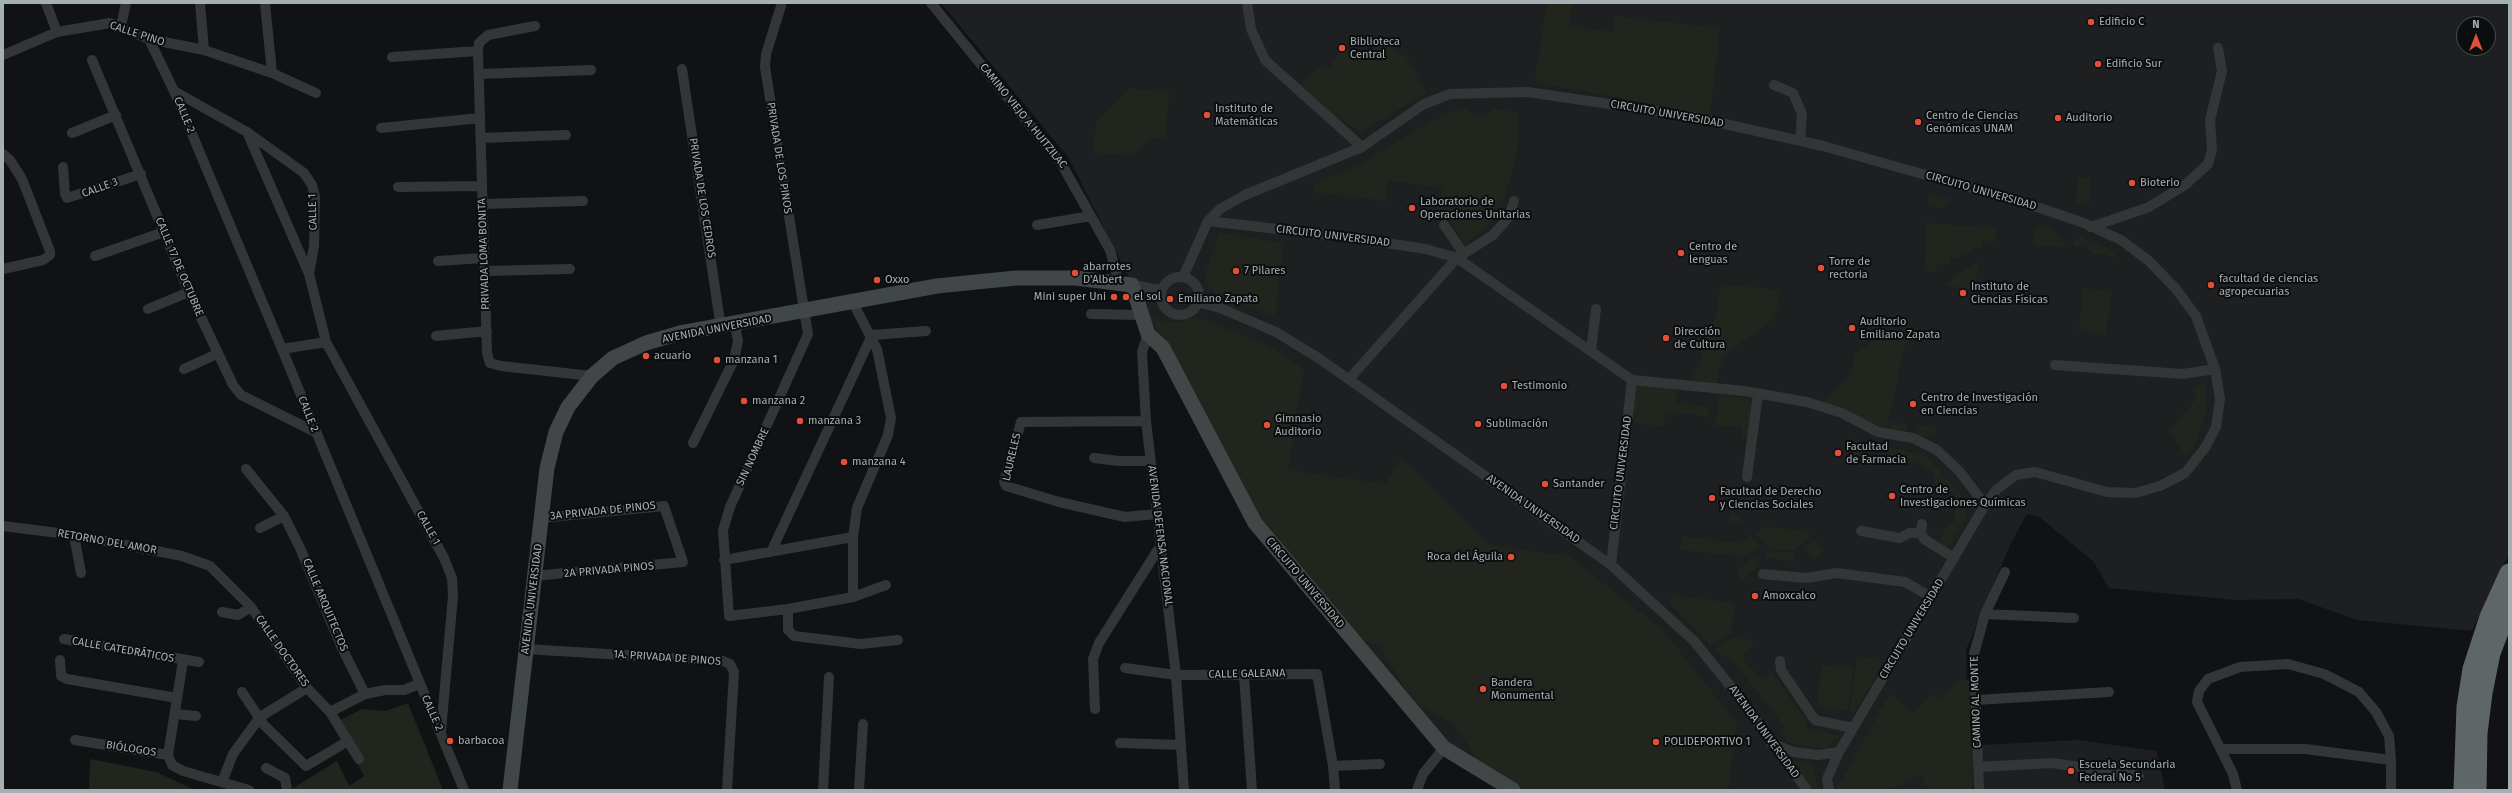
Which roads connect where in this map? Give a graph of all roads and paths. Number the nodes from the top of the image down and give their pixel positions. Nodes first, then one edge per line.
1 (46, 3) edge
2 (126, 3) edge
3 (200, 3) edge
4 (265, 3) edge
5 (931, 3) edge
6 (1246, 3) edge
7 (781, 6) dead end
8 (121, 26) junction
9 (535, 26) dead end
10 (57, 32) junction
11 (149, 39) junction
12 (478, 47) junction
13 (2218, 48) dead end
14 (204, 50) junction
15 (3, 55) edge
16 (392, 57) dead end
17 (92, 60) dead end
18 (682, 69) dead end
19 (591, 70) dead end
20 (272, 73) junction
21 (479, 74) junction
22 (1774, 85) dead end
23 (174, 91) junction
24 (316, 93) dead end
25 (116, 115) junction
26 (480, 118) junction
27 (381, 128) dead end
28 (247, 132) junction
29 (72, 133) dead end
30 (566, 135) dead end
31 (481, 138) junction
32 (1800, 141) junction
33 (1362, 147) junction
34 (3, 154) edge
35 (63, 167) dead end
36 (141, 174) junction
37 (482, 186) junction
38 (398, 187) dead end
39 (583, 201) dead end
40 (1514, 202) dead end
41 (482, 204) junction
42 (1091, 216) junction
43 (1208, 221) junction
44 (1036, 224) dead end
45 (1444, 224) dead end
46 (2091, 227) junction
47 (164, 232) junction
48 (95, 256) dead end
49 (1461, 256) junction
50 (484, 258) junction
51 (438, 260) dead end
52 (3, 269) edge
53 (570, 269) dead end
54 (485, 271) junction
55 (309, 274) junction
56 (1183, 277) junction
57 (1125, 284) junction
58 (1161, 290) junction
59 (189, 292) junction
60 (852, 301) junction
61 (1198, 302) junction
62 (148, 309) dead end
63 (1596, 309) dead end
64 (803, 312) junction
65 (1091, 314) dead end
66 (1141, 315) junction
67 (728, 326) junction
68 (487, 331) junction
69 (926, 331) dead end
70 (1148, 334) junction
71 (872, 335) junction
72 (436, 336) dead end
73 (326, 342) junction
74 (282, 349) junction
75 (1591, 351) junction
76 (217, 354) junction
77 (2055, 365) dead end
78 (184, 369) dead end
79 (2216, 369) junction
80 (592, 376) junction
81 (1349, 379) junction
82 (1632, 380) junction
83 (1758, 394) junction
84 (1146, 421) junction
85 (315, 432) junction
86 (693, 443) dead end
87 (1094, 458) dead end
88 (1150, 461) junction
89 (246, 469) dead end
90 (1747, 477) dead end
91 (1985, 505) junction
92 (1157, 514) junction
93 (284, 516) junction
94 (541, 518) junction
95 (3, 526) edge
96 (260, 528) dead end
97 (1861, 531) dead end
98 (74, 535) junction
99 (852, 537) junction
100 (772, 550) junction
101 (1157, 551) dead end
102 (1954, 558) junction
103 (724, 560) junction
104 (684, 562) joint
105 (1611, 565) junction
106 (210, 566) joint
107 (2005, 572) dead end
108 (81, 573) dead end
109 (2509, 573) edge
110 (1763, 574) dead end
111 (534, 576) junction
112 (886, 585) dead end
113 (853, 597) junction
114 (1931, 597) junction
115 (2509, 606) edge
116 (251, 607) junction
117 (788, 609) junction
118 (222, 612) dead end
119 (1985, 614) junction
120 (2074, 618) dead end
121 (64, 639) dead end
122 (898, 640) dead end
123 (525, 649) junction
124 (60, 660) dead end
125 (183, 661) junction
126 (1780, 661) dead end
127 (199, 662) dead end
128 (1125, 668) dead end
129 (1176, 675) junction
130 (1244, 675) junction
131 (829, 678) dead end
132 (419, 684) junction
133 (307, 688) junction
134 (242, 692) dead end
135 (2109, 692) dead end
136 (365, 694) junction
137 (177, 698) junction
138 (1976, 700) junction
139 (1095, 709) dead end
140 (330, 712) junction
141 (175, 714) junction
142 (196, 716) dead end
143 (260, 717) junction
144 (863, 724) dead end
145 (1853, 728) junction
146 (441, 733) junction
147 (75, 740) dead end
148 (348, 741) junction
149 (1120, 743) dead end
150 (1771, 743) junction
151 (1181, 745) junction
152 (1444, 748) junction
153 (2222, 749) junction
154 (1839, 752) junction
155 (168, 756) junction
156 (359, 760) dead end
157 (2391, 760) junction
158 (1380, 764) dead end
159 (1333, 766) junction
160 (1978, 767) junction
161 (266, 768) dead end
162 (2139, 776) dead end
163 (222, 782) junction
164 (1418, 785) edge
165 (249, 790) edge
166 (287, 790) edge
167 (464, 790) edge
168 (510, 790) edge
169 (727, 790) edge
170 (823, 790) edge
171 (859, 790) edge
172 (1184, 790) edge
173 (1252, 790) edge
174 (1335, 790) edge
175 (1513, 790) edge
176 (1807, 790) edge
177 (1829, 790) edge
178 (1979, 790) edge
179 (2237, 790) edge
180 (2391, 790) edge
181 (2463, 790) edge
182 (2477, 790) edge

1 - 10 street
2 - 8 street
3 - 14 street
4 - 20 street
5 - 42 street, CAMINO VIEJO A HUITZILAC
6 - 33 street
7 - 64 street, PRIVADA DE LOS PINOS
8 - 10 street, CALLE PINO
8 - 11 street, CALLE PINO
9 - 12 street
10 - 15 street, CALLE PINO
11 - 14 street, CALLE PINO
11 - 23 street, CALLE 2
12 - 16 street
12 - 21 street, PRIVADA LOMA BONITA
13 - 46 street
14 - 20 street, CALLE PINO
17 - 25 street, CALLE 17 DE OCTUBRE
18 - 67 street, PRIVADA DE LOS CEDROS
19 - 21 street
20 - 24 street, CALLE PINO
21 - 26 street, PRIVADA LOMA BONITA
22 - 32 street
23 - 28 street, CALLE 1
23 - 74 street, CALLE 2
25 - 29 street
25 - 36 street, CALLE 17 DE OCTUBRE
26 - 27 street
26 - 31 street, PRIVADA LOMA BONITA
28 - 55 street, CALLE 1
28 - 55 street, CALLE 1
30 - 31 street
31 - 37 street, PRIVADA LOMA BONITA
32 - 33 street, CIRCUITO UNIVERSIDAD
32 - 46 street, CIRCUITO UNIVERSIDAD
33 - 43 street, CIRCUITO UNIVERSIDAD
34 - 52 street
35 - 36 street, CALLE 3
36 - 47 street, CALLE 17 DE OCTUBRE
37 - 38 street
37 - 41 street, PRIVADA LOMA BONITA
39 - 41 street
40 - 49 street
41 - 50 street, PRIVADA LOMA BONITA
42 - 44 street
42 - 57 street, CAMINO VIEJO A HUITZILAC
43 - 49 street, CIRCUITO UNIVERSIDAD
43 - 56 street, CIRCUITO UNIVERSIDAD
45 - 49 street
46 - 79 street, CIRCUITO UNIVERSIDAD
47 - 48 street
47 - 59 street, CALLE 17 DE OCTUBRE
49 - 75 street, CIRCUITO UNIVERSIDAD
49 - 81 street
50 - 51 street
50 - 54 street, PRIVADA LOMA BONITA
53 - 54 street
54 - 68 street, PRIVADA LOMA BONITA
55 - 73 street, CALLE 1
56 - 58 street
56 - 61 street
57 - 58 street
57 - 60 street, AVENIDA UNIVERSIDAD
57 - 66 street
58 - 61 street
59 - 62 street
59 - 76 street, CALLE 17 DE OCTUBRE
60 - 64 street, AVENIDA UNIVERSIDAD
60 - 71 street
61 - 81 street, AVENIDA UNIVERSIDAD
63 - 75 street
64 - 67 street, AVENIDA UNIVERSIDAD
64 - 103 street, SIN NOMBRE
65 - 66 street
66 - 70 street
67 - 80 street, AVENIDA UNIVERSIDAD
67 - 86 street
68 - 72 street
68 - 80 street, PRIVADA LOMA BONITA
69 - 71 street
70 - 84 street, AVENIDA DEFENSA NACIONAL
70 - 152 street, CIRCUITO UNIVERSIDAD
71 - 99 street
71 - 100 street
73 - 74 street
73 - 146 street, CALLE 1
74 - 85 street, CALLE 2
75 - 82 street, CIRCUITO UNIVERSIDAD
76 - 78 street
76 - 85 street, CALLE 17 DE OCTUBRE
77 - 79 street
79 - 91 street, CIRCUITO UNIVERSIDAD
80 - 94 street, AVENIDA UNIVERSIDAD
81 - 105 street, AVENIDA UNIVERSIDAD
82 - 83 street, CIRCUITO UNIVERSIDAD
82 - 105 street, CIRCUITO UNIVERSIDAD
83 - 90 street
83 - 91 street, CIRCUITO UNIVERSIDAD
84 - 88 street, AVENIDA DEFENSA NACIONAL
84 - 92 street, LAURELES
85 - 132 street, CALLE 2
87 - 88 street
88 - 92 street, AVENIDA DEFENSA NACIONAL
89 - 93 street, CALLE ARQUITECTOS
91 - 102 street, CIRCUITO UNIVERSIDAD
92 - 129 street, AVENIDA DEFENSA NACIONAL
93 - 96 street
93 - 136 street, CALLE ARQUITECTOS
94 - 104 street, 3A PRIVADA DE PINOS
94 - 111 street, AVENIDA UNIVERSIDAD
95 - 98 street, RETORNO DEL AMOR
97 - 102 street
98 - 106 street, RETORNO DEL AMOR
98 - 108 street
99 - 100 street
99 - 113 street
100 - 103 street
101 - 139 street
102 - 114 street, CIRCUITO UNIVERSIDAD
103 - 117 street, SIN NOMBRE
104 - 111 street, 2A PRIVADA PINOS
105 - 150 street, AVENIDA UNIVERSIDAD
106 - 116 street, CALLE DOCTORES
107 - 119 street, CAMINO AL MONTE
109 - 181 highway
110 - 114 street
111 - 123 street, AVENIDA UNIVERSIDAD
112 - 113 street
113 - 117 street
114 - 145 street, CIRCUITO UNIVERSIDAD
115 - 182 highway
116 - 118 street
116 - 133 street, CALLE DOCTORES
117 - 122 street
119 - 120 street
119 - 138 street, CAMINO AL MONTE
121 - 125 street, CALLE CATEDRÁTICOS
123 - 168 street, AVENIDA UNIVERSIDAD
123 - 169 street, 1A. PRIVADA DE PINOS
124 - 137 street
125 - 127 street, CALLE CATEDRÁTICOS
125 - 137 street
126 - 145 street
128 - 129 street, CALLE GALEANA
129 - 130 street, CALLE GALEANA
129 - 151 street, AVENIDA DEFENSA NACIONAL
130 - 159 street, CALLE GALEANA
130 - 173 street
131 - 170 street
132 - 136 street
132 - 146 street, CALLE 2
133 - 140 street, CALLE DOCTORES
133 - 143 street
134 - 143 street
135 - 138 street
136 - 140 street
137 - 141 street
138 - 160 street, CAMINO AL MONTE
140 - 148 street, CALLE DOCTORES
141 - 142 street
141 - 155 street
143 - 148 street
143 - 163 street
144 - 171 street
145 - 154 street, CIRCUITO UNIVERSIDAD
146 - 167 street, CALLE 2
147 - 155 street, BIÓLOGOS
148 - 156 street, CALLE DOCTORES
149 - 151 street
150 - 154 street
150 - 176 street, AVENIDA UNIVERSIDAD
151 - 172 street, AVENIDA DEFENSA NACIONAL
152 - 164 street
152 - 175 street, CIRCUITO UNIVERSIDAD
153 - 157 street
153 - 157 street
153 - 179 street
154 - 177 street, CIRCUITO UNIVERSIDAD
155 - 163 street, BIÓLOGOS
157 - 180 street
158 - 159 street
159 - 174 street
160 - 162 street
160 - 178 street, CAMINO AL MONTE
161 - 166 street
163 - 165 street, BIÓLOGOS

